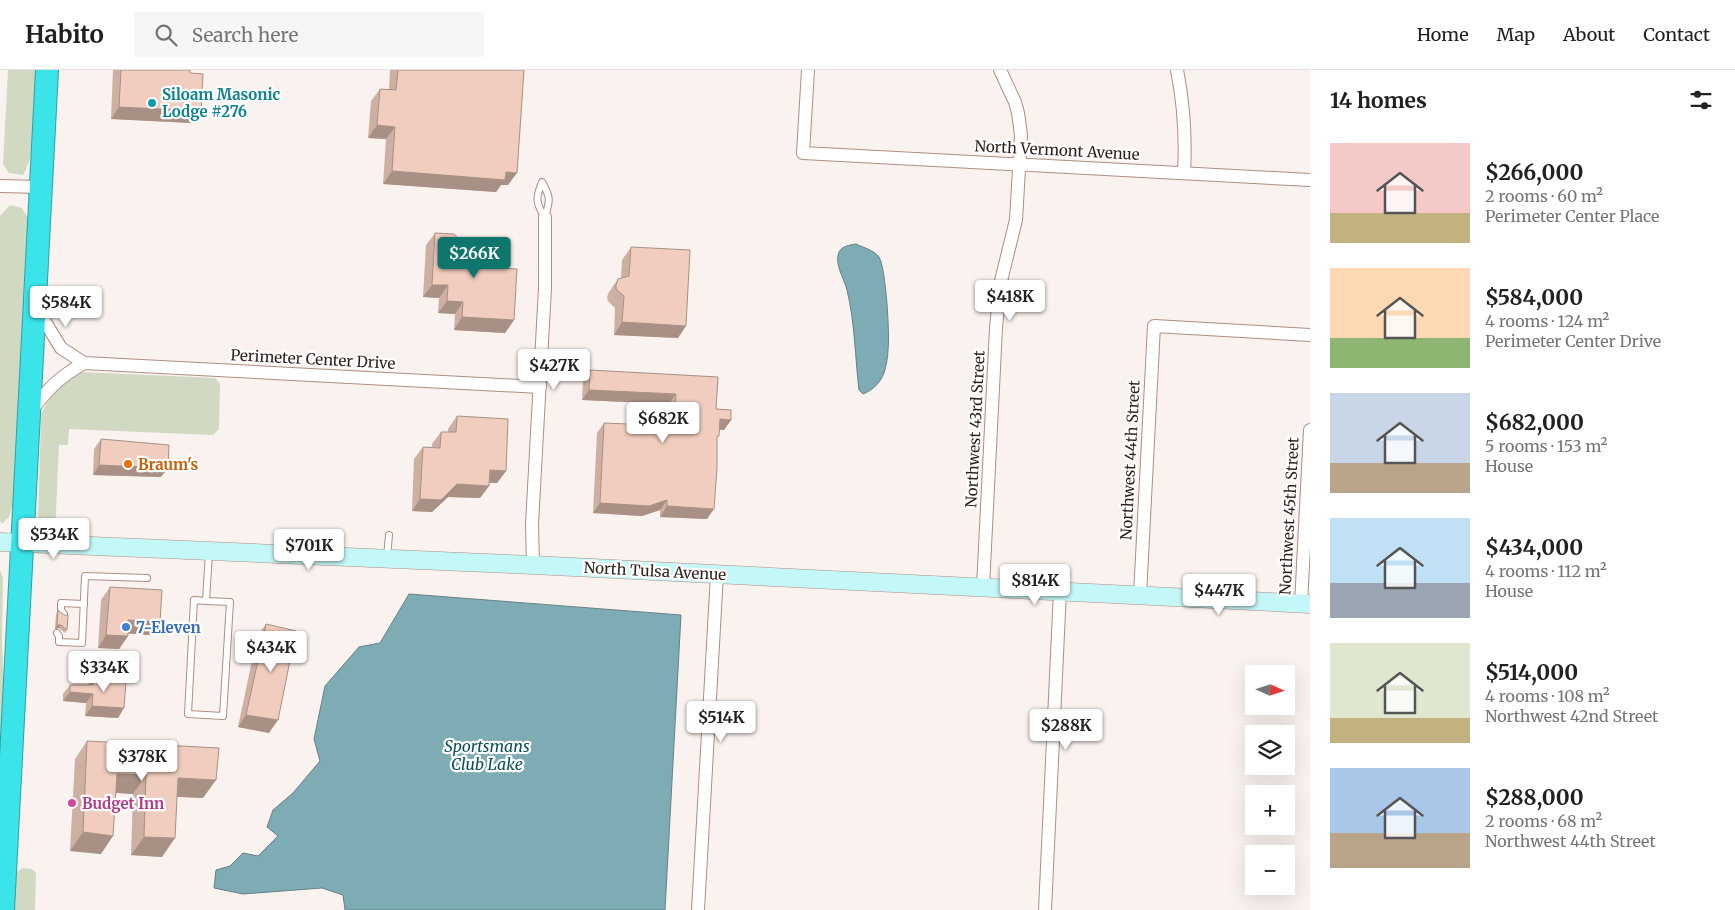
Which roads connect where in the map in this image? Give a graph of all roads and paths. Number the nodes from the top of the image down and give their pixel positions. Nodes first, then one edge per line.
1 (47, 70) edge
2 (808, 70) edge
3 (1000, 70) edge
4 (1177, 70) edge
5 (1019, 164) junction
6 (1184, 173) junction
7 (1310, 180) edge
8 (0, 186) edge
9 (41, 188) junction
10 (545, 217) dead end
11 (35, 305) junction
12 (1310, 335) edge
13 (84, 363) junction
14 (540, 387) junction
15 (28, 415) junction
16 (1310, 430) edge
17 (389, 535) dead end
18 (0, 542) edge
19 (23, 542) junction
20 (210, 550) junction
21 (387, 559) junction
22 (533, 564) junction
23 (717, 574) junction
24 (147, 578) dead end
25 (983, 587) junction
26 (1060, 591) junction
27 (1140, 595) junction
28 (206, 601) junction
29 (84, 604) junction
30 (1305, 604) edge
31 (61, 613) edge
32 (59, 634) dead end
33 (3, 910) edge
34 (698, 910) edge
35 (1045, 910) edge

1 - 9 highway
2 - 5 street, North Vermont Avenue
3 - 5 street, Northwest 43rd Street
4 - 6 street
5 - 6 street, North Vermont Avenue
5 - 25 street, Northwest 43rd Street
6 - 7 street, North Vermont Avenue
8 - 9 street
9 - 11 highway
10 - 14 street
11 - 13 street
11 - 15 highway
12 - 27 street, Northwest 44th Street
13 - 14 street, Perimeter Center Drive
13 - 15 street
14 - 22 street
15 - 19 highway
16 - 30 street, Northwest 45th Street
17 - 21 lane
18 - 19 street, North Tulsa Avenue
19 - 20 street, North Tulsa Avenue
19 - 33 highway
20 - 21 street, North Tulsa Avenue
20 - 28 lane
21 - 22 street, North Tulsa Avenue
22 - 23 street, North Tulsa Avenue
23 - 25 street, North Tulsa Avenue
23 - 34 street
24 - 29 lane
25 - 26 street, North Tulsa Avenue
26 - 27 street, North Tulsa Avenue
26 - 35 street
27 - 30 street, North Tulsa Avenue
28 - 28 lane
29 - 31 lane
29 - 32 lane

